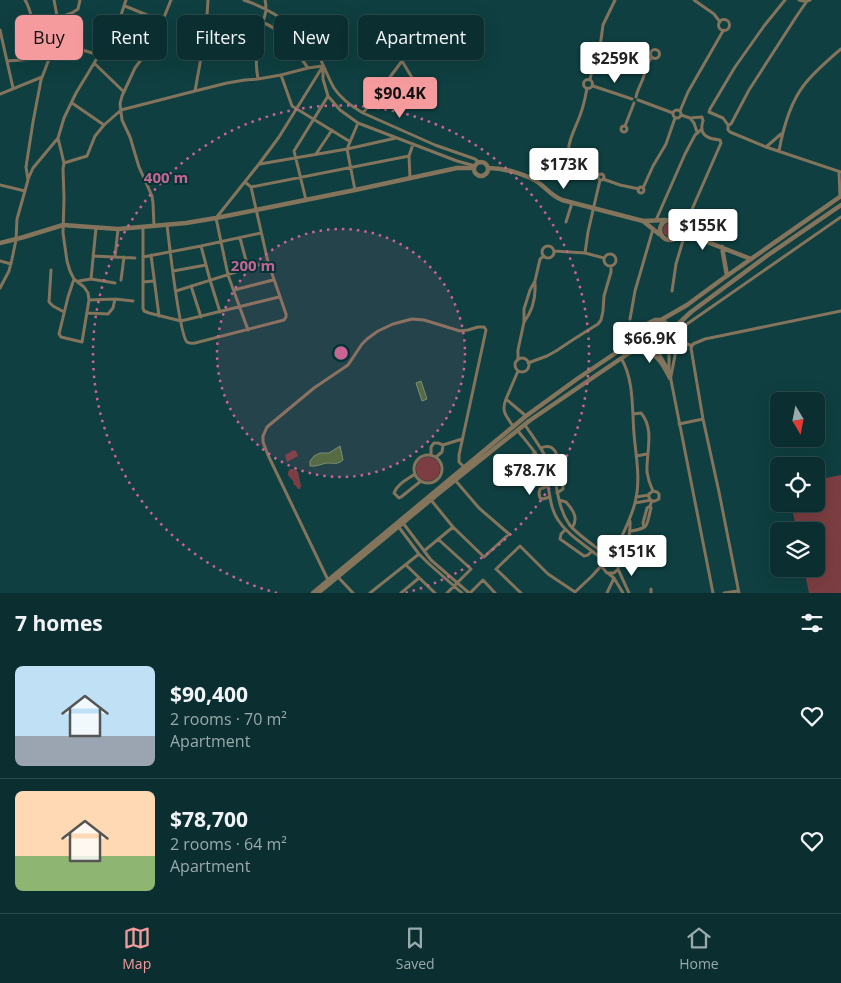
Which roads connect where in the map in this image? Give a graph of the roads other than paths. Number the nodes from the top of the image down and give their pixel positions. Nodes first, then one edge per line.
1 (26, 0) edge
2 (54, 0) edge
3 (80, 0) edge
4 (126, 0) edge
5 (171, 0) edge
6 (208, 0) edge
7 (244, 0) edge
8 (265, 0) edge
9 (615, 0) edge
10 (694, 0) edge
11 (785, 0) edge
12 (799, 0) edge
13 (809, 1) edge
14 (125, 6) junction
15 (267, 9) junction
16 (31, 15) edge
17 (57, 15) edge
18 (66, 15) edge
19 (121, 15) edge
20 (148, 15) edge
21 (165, 15) edge
22 (264, 17) edge
23 (720, 22) junction
24 (264, 23) edge
25 (0, 30) edge
26 (723, 30) junction
27 (841, 49) edge
28 (652, 57) dead end
29 (21, 60) edge
30 (49, 60) edge
31 (96, 60) edge
32 (141, 60) edge
33 (256, 60) edge
34 (7, 61) junction
35 (402, 61) joint
36 (94, 63) junction
37 (323, 66) junction
38 (308, 68) junction
39 (282, 75) junction
40 (43, 76) junction
41 (258, 79) junction
42 (590, 80) junction
43 (593, 86) junction
44 (13, 88) junction
45 (586, 88) junction
46 (195, 90) junction
47 (124, 92) junction
48 (0, 94) edge
49 (328, 96) junction
50 (635, 100) junction
51 (72, 103) junction
52 (429, 106) dead end
53 (296, 108) junction
54 (121, 110) junction
55 (363, 113) junction
56 (672, 113) junction
57 (680, 113) junction
58 (314, 118) junction
59 (675, 118) junction
60 (690, 118) junction
61 (358, 123) junction
62 (728, 125) junction
63 (104, 126) junction
64 (625, 126) dead end
65 (702, 129) junction
66 (332, 130) junction
67 (697, 132) junction
68 (782, 134) junction
69 (58, 138) junction
70 (396, 138) junction
71 (349, 141) junction
72 (413, 144) junction
73 (766, 146) junction
74 (347, 149) junction
75 (779, 151) junction
76 (316, 154) junction
77 (410, 156) junction
78 (296, 158) junction
79 (64, 163) junction
80 (259, 164) junction
81 (477, 165) junction
82 (351, 168) junction
83 (488, 168) junction
84 (840, 172) edge
85 (301, 177) junction
86 (600, 178) junction
87 (410, 179) junction
88 (28, 180) junction
89 (245, 182) junction
90 (0, 185) edge
91 (251, 186) junction
92 (355, 190) junction
93 (25, 191) junction
94 (840, 196) edge
95 (306, 200) junction
96 (572, 203) junction
97 (841, 205) edge
98 (593, 208) junction
99 (256, 210) junction
100 (841, 217) edge
101 (216, 218) junction
102 (656, 220) junction
103 (666, 220) junction
104 (643, 221) junction
105 (566, 222) dead end
106 (167, 224) junction
107 (63, 225) junction
108 (679, 225) junction
109 (143, 226) junction
110 (154, 226) junction
111 (96, 228) junction
112 (118, 228) junction
113 (653, 229) junction
114 (685, 230) junction
115 (261, 233) junction
116 (660, 235) junction
117 (692, 236) junction
118 (240, 237) junction
119 (684, 237) junction
120 (676, 238) junction
121 (16, 240) junction
122 (221, 242) junction
123 (0, 243) edge
124 (202, 246) junction
125 (722, 247) junction
126 (554, 251) junction
127 (171, 252) junction
128 (585, 253) junction
129 (93, 256) junction
130 (151, 256) junction
131 (544, 256) junction
132 (115, 257) junction
133 (124, 257) junction
134 (143, 257) junction
135 (135, 258) dead end
136 (604, 258) junction
137 (751, 259) junction
138 (0, 260) edge
139 (268, 262) junction
140 (11, 264) junction
141 (206, 265) junction
142 (611, 266) junction
143 (248, 268) junction
144 (51, 270) dead end
145 (173, 271) junction
146 (228, 275) junction
147 (727, 276) junction
148 (90, 279) junction
149 (76, 280) junction
150 (121, 280) dead end
151 (210, 280) junction
152 (274, 280) junction
153 (535, 281) junction
154 (143, 282) junction
155 (154, 282) junction
156 (115, 283) dead end
157 (191, 286) junction
158 (0, 288) edge
159 (234, 290) junction
160 (176, 291) junction
161 (672, 291) dead end
162 (279, 297) junction
163 (115, 299) junction
164 (89, 300) junction
165 (132, 301) dead end
166 (240, 308) junction
167 (841, 311) edge
168 (64, 312) junction
169 (220, 312) junction
170 (88, 313) junction
171 (159, 316) junction
172 (201, 317) junction
173 (630, 319) dead end
174 (661, 320) junction
175 (181, 321) junction
176 (524, 322) junction
177 (646, 328) junction
178 (670, 328) junction
179 (248, 330) junction
180 (670, 338) junction
181 (678, 340) junction
182 (653, 345) junction
183 (692, 346) junction
184 (633, 350) junction
185 (621, 358) junction
186 (518, 360) junction
187 (528, 363) junction
188 (668, 370) junction
189 (518, 371) junction
190 (670, 378) junction
191 (506, 399) junction
192 (633, 414) junction
193 (526, 416) junction
194 (703, 419) junction
195 (679, 424) junction
196 (525, 425) junction
197 (513, 426) junction
198 (518, 431) junction
199 (532, 434) junction
200 (462, 439) junction
201 (525, 439) junction
202 (443, 445) junction
203 (541, 448) junction
204 (535, 452) junction
205 (647, 454) junction
206 (431, 456) junction
207 (636, 456) junction
208 (436, 457) junction
209 (464, 467) junction
210 (552, 470) junction
211 (415, 474) junction
212 (441, 474) junction
213 (553, 475) junction
214 (546, 476) junction
215 (456, 480) junction
216 (421, 481) junction
217 (447, 481) junction
218 (431, 483) junction
219 (548, 486) junction
220 (437, 490) junction
221 (653, 491) junction
222 (557, 492) junction
223 (649, 495) junction
224 (550, 497) junction
225 (636, 497) junction
226 (430, 500) junction
227 (558, 500) junction
228 (651, 501) junction
229 (635, 503) junction
230 (563, 515) junction
231 (557, 519) junction
232 (630, 520) junction
233 (400, 525) junction
234 (453, 527) junction
235 (572, 528) junction
236 (565, 530) junction
237 (631, 531) junction
238 (438, 539) junction
239 (424, 551) junction
240 (592, 551) junction
241 (419, 554) junction
242 (610, 557) junction
243 (603, 562) junction
244 (619, 564) junction
245 (406, 565) junction
246 (618, 569) junction
247 (609, 573) junction
248 (338, 577) junction
249 (419, 578) junction
250 (614, 578) junction
251 (328, 580) junction
252 (457, 582) junction
253 (454, 586) junction
254 (322, 590) edge
255 (404, 592) edge
256 (575, 592) edge
257 (738, 592) edge
258 (313, 593) edge
259 (353, 593) edge
260 (370, 593) edge
261 (435, 593) edge
262 (447, 593) edge
263 (462, 593) edge
264 (470, 593) edge
265 (495, 593) edge
266 (521, 593) edge
267 (608, 593) edge
268 (623, 593) edge
269 (629, 593) edge
270 (713, 593) edge
271 (724, 593) edge

1 - 16 street
2 - 17 street
3 - 18 street
4 - 14 street
5 - 21 street
6 - 46 street
7 - 15 street
8 - 15 street
9 - 42 street
10 - 23 street
11 - 62 street
12 - 13 street
13 - 62 street
14 - 19 street
14 - 20 street
15 - 22 street
15 - 37 street
23 - 26 street
23 - 26 street
24 - 38 street
25 - 34 street
26 - 57 street
27 - 68 street
28 - 50 street
29 - 34 street
30 - 40 street
31 - 36 street
32 - 47 street
33 - 41 street
34 - 44 street
35 - 52 street
35 - 55 street
36 - 47 street
36 - 51 street
37 - 38 street
37 - 49 street
37 - 53 street
37 - 55 street
38 - 39 street
39 - 41 street
39 - 53 street
40 - 44 street
40 - 88 street
41 - 46 street
42 - 43 street
42 - 45 street
43 - 45 street
43 - 50 street
44 - 48 street
45 - 86 street
46 - 54 street
47 - 54 street
49 - 58 street
49 - 61 street
50 - 56 street
50 - 64 street
51 - 63 street
51 - 69 street
53 - 58 street
53 - 80 street
54 - 63 street
54 - 110 street
55 - 81 street
56 - 57 street
56 - 59 street
57 - 59 street
57 - 60 street
58 - 66 street
58 - 78 street
59 - 86 street
60 - 65 street
60 - 67 street
61 - 70 street
61 - 71 street
62 - 73 street
63 - 79 street
65 - 67 street
65 - 114 street
66 - 71 street
66 - 76 street
67 - 102 street
68 - 73 street
68 - 75 street
69 - 79 street
69 - 88 street
70 - 72 street
70 - 74 street
71 - 74 street
72 - 77 street
72 - 81 street
73 - 75 street
74 - 76 street
74 - 82 street
75 - 84 street
76 - 78 street
77 - 82 street
77 - 87 street
78 - 80 street
78 - 85 street
79 - 107 street
80 - 89 street
81 - 83 street
81 - 83 street
81 - 87 street
82 - 85 street
82 - 92 street
83 - 96 street
84 - 94 street
85 - 91 street
85 - 95 street
86 - 98 street
87 - 92 street
88 - 93 street
89 - 91 street
89 - 101 street
90 - 93 street
91 - 99 street
92 - 95 street
93 - 121 street
94 - 137 street
95 - 99 street
96 - 98 street
96 - 105 street
97 - 178 street
98 - 104 street
98 - 128 street
99 - 101 street
99 - 115 street
100 - 181 street
101 - 106 street
101 - 122 street
102 - 103 street
102 - 104 street
103 - 108 street
103 - 116 street
104 - 113 street
106 - 110 street
106 - 127 street
107 - 111 street
107 - 121 street
107 - 149 street
108 - 114 street
108 - 120 street
109 - 110 street
109 - 112 street
109 - 134 street
111 - 112 street
111 - 129 street
112 - 132 street
113 - 116 street
113 - 173 street
114 - 117 street
115 - 118 street
115 - 139 street
116 - 120 street
117 - 119 street
117 - 125 street
118 - 122 street
118 - 143 street
119 - 120 street
119 - 161 street
121 - 123 street
121 - 140 street
122 - 124 street
122 - 146 street
124 - 127 street
124 - 141 street
125 - 137 street
125 - 147 street
126 - 128 street
126 - 131 street
126 - 131 street
127 - 130 street
127 - 145 street
128 - 136 street
129 - 132 street
129 - 148 street
130 - 134 street
130 - 155 street
131 - 153 street
132 - 133 street
133 - 135 street
133 - 150 street
134 - 154 street
136 - 142 street
136 - 142 street
137 - 147 street
138 - 140 street
139 - 143 street
139 - 152 street
140 - 158 street
141 - 145 street
141 - 151 street
142 - 187 street
143 - 146 street
144 - 168 street
145 - 160 street
146 - 151 street
146 - 159 street
147 - 174 street
148 - 149 street
148 - 156 street
149 - 164 street
149 - 168 street
151 - 157 street
151 - 169 street
152 - 159 street
152 - 162 street
153 - 176 street
153 - 176 street
154 - 155 street
154 - 171 street
155 - 171 street
157 - 160 street
157 - 172 street
159 - 166 street
160 - 175 street
162 - 166 street
162 - 179 street
163 - 164 street
163 - 165 street
163 - 170 street
164 - 170 street
166 - 169 street
166 - 179 street
167 - 183 street
168 - 170 street
169 - 172 street
171 - 175 street
172 - 175 street
174 - 177 street
174 - 178 street
175 - 179 street
176 - 186 street
177 - 182 street
177 - 193 street
178 - 180 street
180 - 181 street
180 - 182 street
180 - 188 street
181 - 183 street
181 - 190 street
182 - 184 street
182 - 188 street
183 - 194 street
184 - 185 street
184 - 190 street
185 - 192 street
185 - 196 street
186 - 187 street
186 - 189 street
187 - 189 street
188 - 190 street
189 - 191 street
190 - 195 street
191 - 193 street
191 - 197 street
192 - 205 street
192 - 207 street
193 - 197 street
194 - 195 street
194 - 257 street
195 - 270 street
196 - 198 street
196 - 199 street
197 - 209 street
198 - 201 street
198 - 215 street
199 - 201 street
199 - 203 street
200 - 202 street
200 - 209 street
200 - 251 street
201 - 204 street
202 - 206 street
202 - 208 street
203 - 210 street
203 - 210 street
204 - 214 street
204 - 214 street
205 - 207 street
205 - 221 street
206 - 208 street
206 - 211 street
207 - 225 street
208 - 212 street
209 - 217 street
210 - 213 street
211 - 216 street
211 - 216 street
212 - 217 street
212 - 218 street
213 - 222 street
213 - 222 street
214 - 219 street
215 - 226 street
215 - 234 street
216 - 218 street
217 - 220 street
218 - 220 street
219 - 224 street
219 - 224 street
220 - 251 street
221 - 223 street
221 - 228 street
222 - 227 street
223 - 225 street
223 - 228 street
224 - 231 street
225 - 229 street
226 - 233 street
226 - 234 street
227 - 230 street
227 - 235 street
228 - 229 street
228 - 237 street
229 - 232 street
230 - 231 street
230 - 235 street
231 - 236 street
232 - 237 street
232 - 242 street
233 - 239 street
233 - 241 street
233 - 248 street
234 - 238 street
235 - 242 street
236 - 240 street
236 - 240 street
237 - 244 street
238 - 239 street
238 - 252 street
239 - 252 street
240 - 243 street
241 - 245 street
241 - 253 street
242 - 243 street
242 - 244 street
243 - 247 street
243 - 256 street
244 - 246 street
245 - 249 street
245 - 260 street
246 - 247 street
246 - 269 street
247 - 250 street
248 - 254 street
248 - 259 street
249 - 255 street
249 - 261 street
250 - 267 street
250 - 268 street
251 - 254 street
252 - 253 street
252 - 264 street
253 - 262 street
253 - 263 street
254 - 258 street
256 - 266 street
257 - 271 street
264 - 265 street

